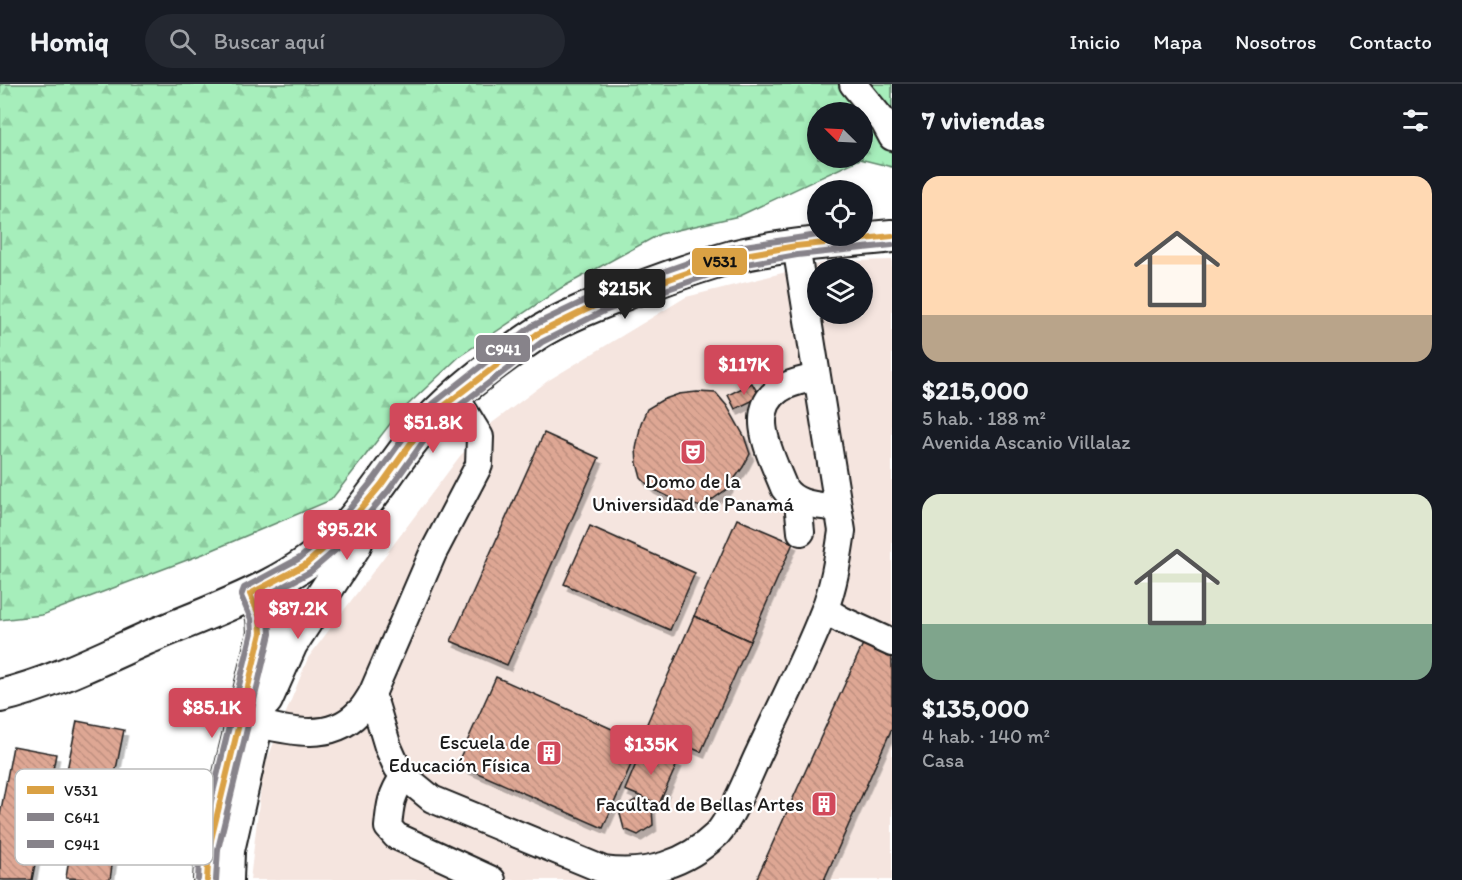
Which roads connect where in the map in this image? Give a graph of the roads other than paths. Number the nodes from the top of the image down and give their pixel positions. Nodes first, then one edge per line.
1 (853, 84) edge
2 (892, 137) edge
3 (892, 236) edge
4 (796, 246) junction
5 (816, 377) junction
6 (456, 396) junction
7 (381, 485) junction
8 (798, 502) junction
9 (838, 508) junction
10 (801, 532) dead end
11 (259, 590) junction
12 (825, 610) junction
13 (892, 643) edge
14 (372, 694) junction
15 (0, 696) edge
16 (262, 712) junction
17 (404, 776) junction
18 (213, 828) edge
19 (207, 865) edge
20 (622, 876) edge
21 (207, 880) edge
22 (230, 880) edge
23 (492, 880) edge

1 - 2 street
3 - 4 main road
4 - 5 street
4 - 6 main road
5 - 8 street
5 - 9 street
6 - 7 main road
6 - 14 street
7 - 11 main road
7 - 16 main road
8 - 9 street
8 - 10 street
9 - 12 street
11 - 15 main road
11 - 16 street
11 - 18 street
12 - 13 street
12 - 20 street
14 - 16 street
14 - 17 street
16 - 22 street
17 - 20 street
17 - 23 street
19 - 21 street

